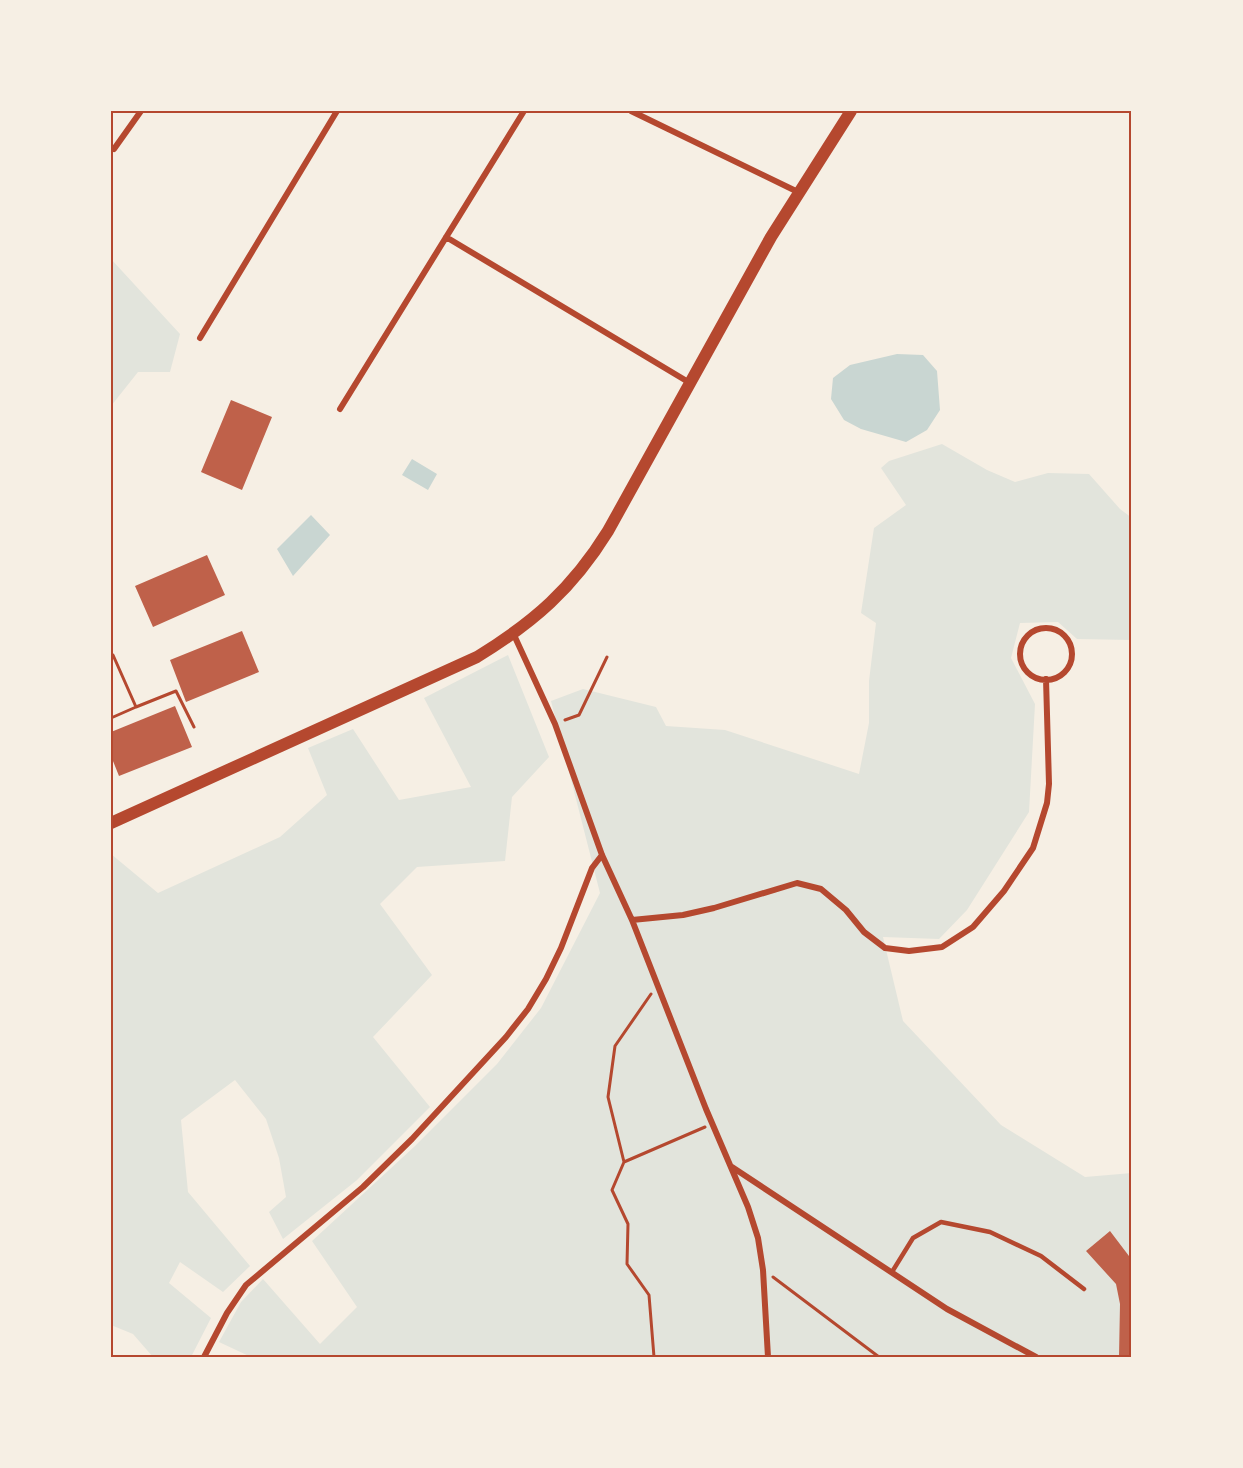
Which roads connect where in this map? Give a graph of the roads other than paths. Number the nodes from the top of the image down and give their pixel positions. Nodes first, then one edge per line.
1 (141, 111) edge
2 (337, 111) edge
3 (524, 111) edge
4 (631, 111) edge
5 (851, 111) edge
6 (114, 149) dead end
7 (798, 192) junction
8 (446, 237) junction
9 (200, 338) dead end
10 (690, 383) junction
11 (340, 409) dead end
12 (514, 635) junction
13 (1046, 680) junction
14 (111, 823) edge
15 (602, 855) junction
16 (632, 920) junction
17 (731, 1166) junction
18 (892, 1272) junction
19 (1084, 1289) dead end
20 (204, 1357) edge
21 (768, 1357) edge
22 (1036, 1357) edge

1 - 6 street
2 - 9 street
3 - 8 street
4 - 7 street
5 - 7 main road
7 - 10 main road
8 - 10 street
8 - 11 street
10 - 12 main road
12 - 14 main road
12 - 15 street
13 - 13 street
13 - 16 street
15 - 16 street
15 - 20 street
16 - 17 street
17 - 18 street
17 - 21 street
18 - 19 lane
18 - 22 street

